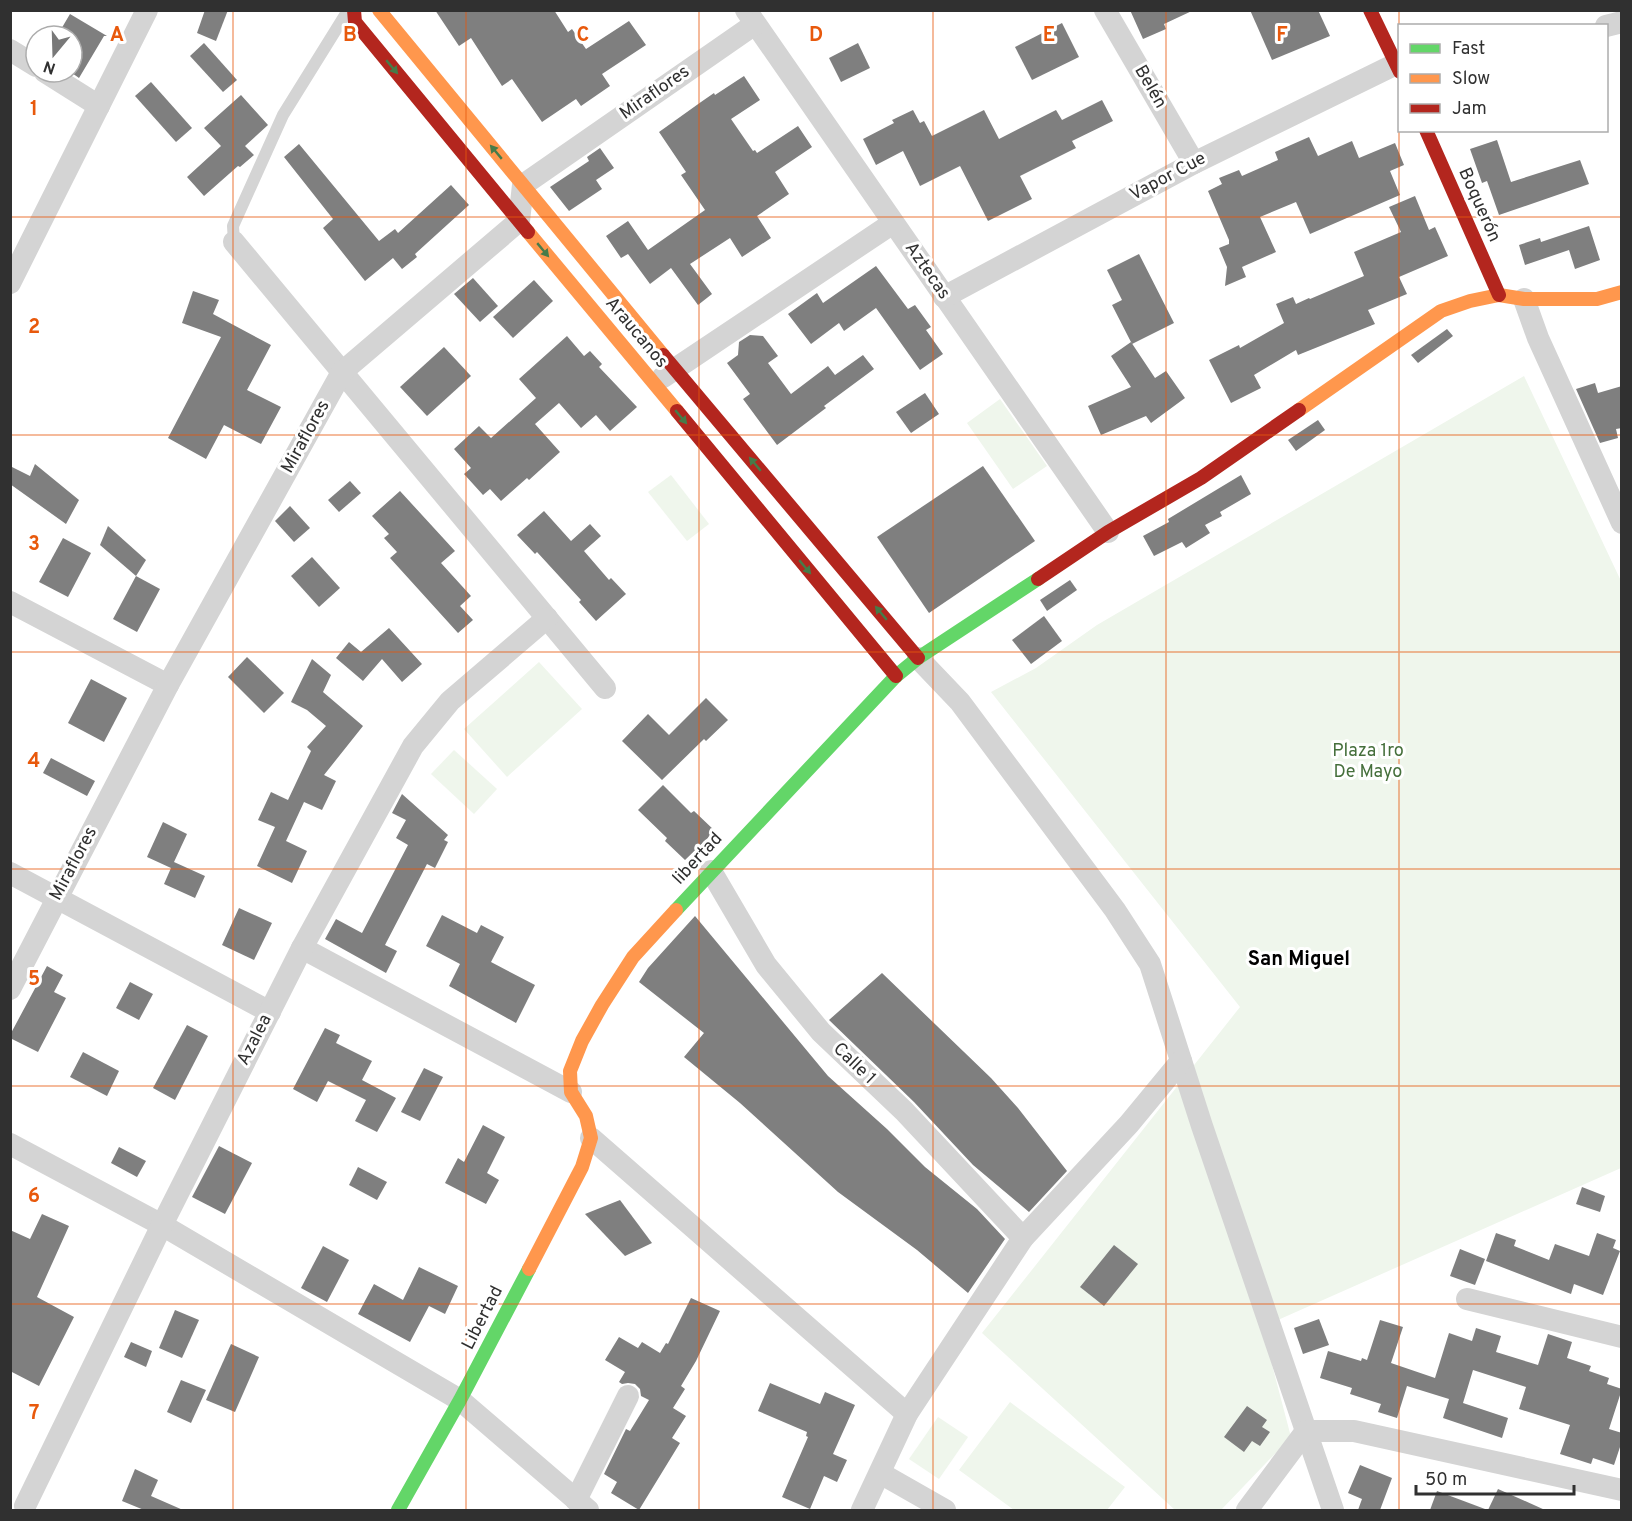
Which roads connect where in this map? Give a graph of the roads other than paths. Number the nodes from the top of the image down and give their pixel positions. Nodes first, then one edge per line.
1 (147, 10) edge
2 (347, 10) edge
3 (354, 10) edge
4 (379, 10) edge
5 (1105, 10) edge
6 (1370, 10) edge
7 (751, 17) edge
8 (10, 50) edge
9 (24, 59) edge
10 (1398, 68) edge
11 (64, 84) edge
12 (99, 106) junction
13 (1427, 132) edge
14 (1194, 163) junction
15 (523, 185) junction
16 (519, 221) junction
17 (893, 223) junction
18 (234, 242) joint
19 (10, 283) edge
20 (1622, 292) edge
21 (1499, 295) junction
22 (944, 297) junction
23 (1524, 299) junction
24 (674, 368) junction
25 (342, 372) junction
26 (654, 384) junction
27 (1613, 488) edge
28 (1622, 523) edge
29 (1108, 532) junction
30 (10, 602) edge
31 (547, 618) junction
32 (918, 658) junction
33 (896, 676) junction
34 (168, 685) junction
35 (606, 688) dead end
36 (711, 871) junction
37 (10, 873) edge
38 (57, 897) junction
39 (302, 948) junction
40 (10, 989) edge
41 (270, 1012) junction
42 (1181, 1061) junction
43 (571, 1092) junction
44 (591, 1138) junction
45 (10, 1144) edge
46 (162, 1225) junction
47 (1023, 1238) junction
48 (1467, 1299) dead end
49 (1622, 1336) edge
50 (628, 1396) dead end
51 (460, 1401) junction
52 (907, 1414) junction
53 (1306, 1431) junction
54 (880, 1473) junction
55 (1622, 1490) edge
56 (22, 1503) edge
57 (582, 1505) edge
58 (398, 1510) edge
59 (862, 1510) edge
60 (945, 1510) edge
61 (1247, 1510) edge
62 (1333, 1510) edge

1 - 12 street
2 - 18 lane
3 -> 16 street, Araucanos
15 -> 4 street, Araucanos
5 - 14 street, Belén
6 - 10 street
7 - 15 street, Miraflores
7 - 17 street, Aztecas
8 - 9 street
10 - 14 street, Vapor Cue
11 - 12 street
12 - 19 street
13 - 21 street, Boquerón
14 - 22 street, Vapor Cue
15 - 16 street
15 - 24 street, Araucanos
16 - 25 street, Miraflores
16 -> 26 street, Araucanos
17 - 22 street, Aztecas
17 - 24 street
18 - 25 street
20 - 23 street
21 - 23 street
21 - 29 street, libertad
22 - 29 street, Aztecas
23 - 27 street
24 - 26 street
32 -> 24 street, Araucanos
25 - 31 street
25 - 34 street, Miraflores
26 -> 33 street, Araucanos
27 - 28 street
29 - 32 street, libertad
30 - 34 street
31 - 35 street
31 - 39 street, Azalea
32 - 33 street, libertad
32 - 42 street
33 - 36 street, libertad
34 - 38 street, Miraflores
36 - 43 street, libertad
36 - 47 street, Calle 1
37 - 38 street
38 - 40 street, Miraflores
38 - 41 street
39 - 41 street, Azalea
39 - 43 street
41 - 46 street, Azalea
42 - 47 street
42 - 53 street
43 - 44 street
44 - 51 street, Libertad
44 - 52 street
45 - 46 street
46 - 51 street
46 - 56 street, Azalea
47 - 52 street
48 - 49 street
50 - 57 street
51 - 57 street
51 - 58 street, Libertad
52 - 54 street
53 - 55 street
53 - 61 street
53 - 62 street
54 - 59 street
54 - 60 street

